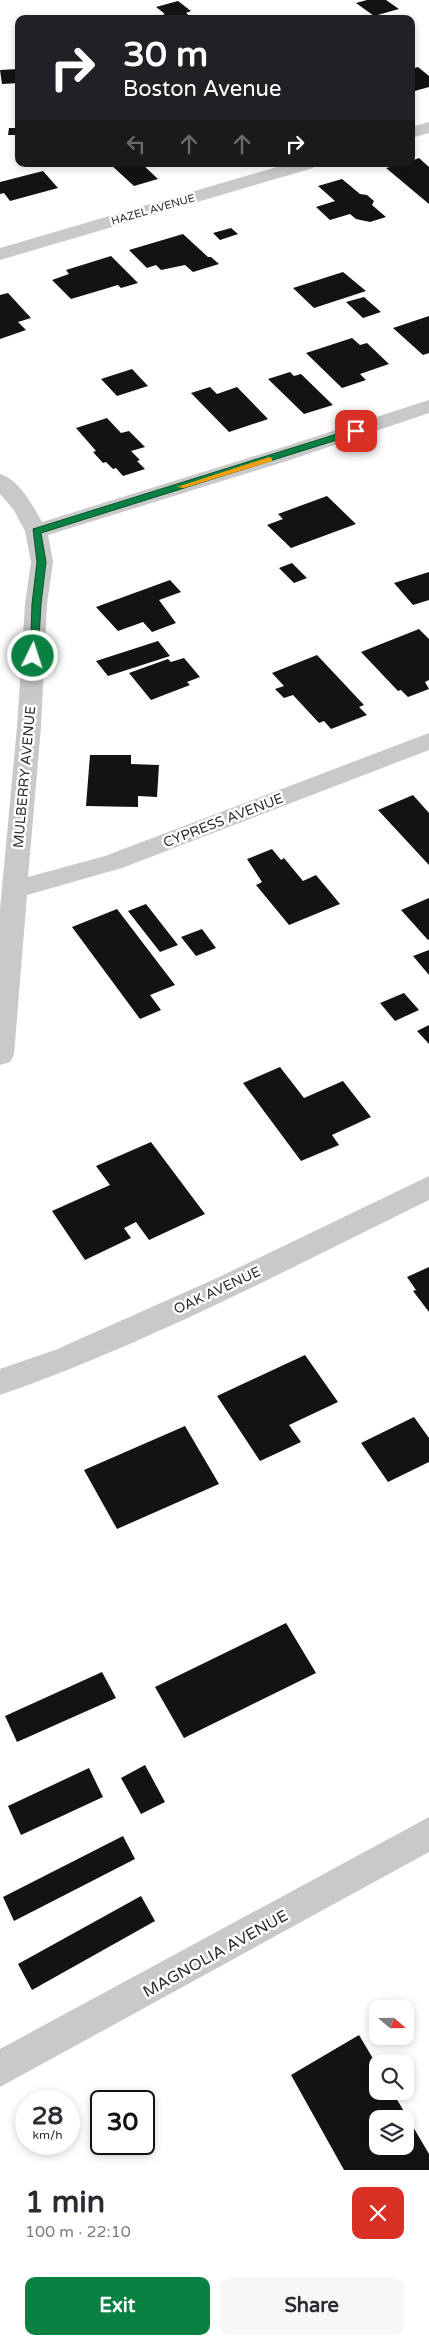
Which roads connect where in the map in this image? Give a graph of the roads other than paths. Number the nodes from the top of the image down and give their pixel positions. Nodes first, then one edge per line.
1 (429, 127) edge
2 (415, 132) edge
3 (296, 167) edge
4 (0, 254) edge
5 (429, 406) edge
6 (0, 481) edge
7 (36, 531) junction
8 (429, 741) edge
9 (14, 890) junction
10 (0, 1055) edge
11 (429, 1188) edge
12 (0, 1382) edge
13 (429, 1834) edge
14 (0, 2069) edge

1 - 2 street
3 - 4 street, HAZEL AVENUE
5 - 7 street
6 - 7 street, MULBERRY AVENUE
7 - 9 street, MULBERRY AVENUE
8 - 9 street, CYPRESS AVENUE
9 - 10 street, MULBERRY AVENUE
11 - 12 street, OAK AVENUE
13 - 14 street, MAGNOLIA AVENUE

